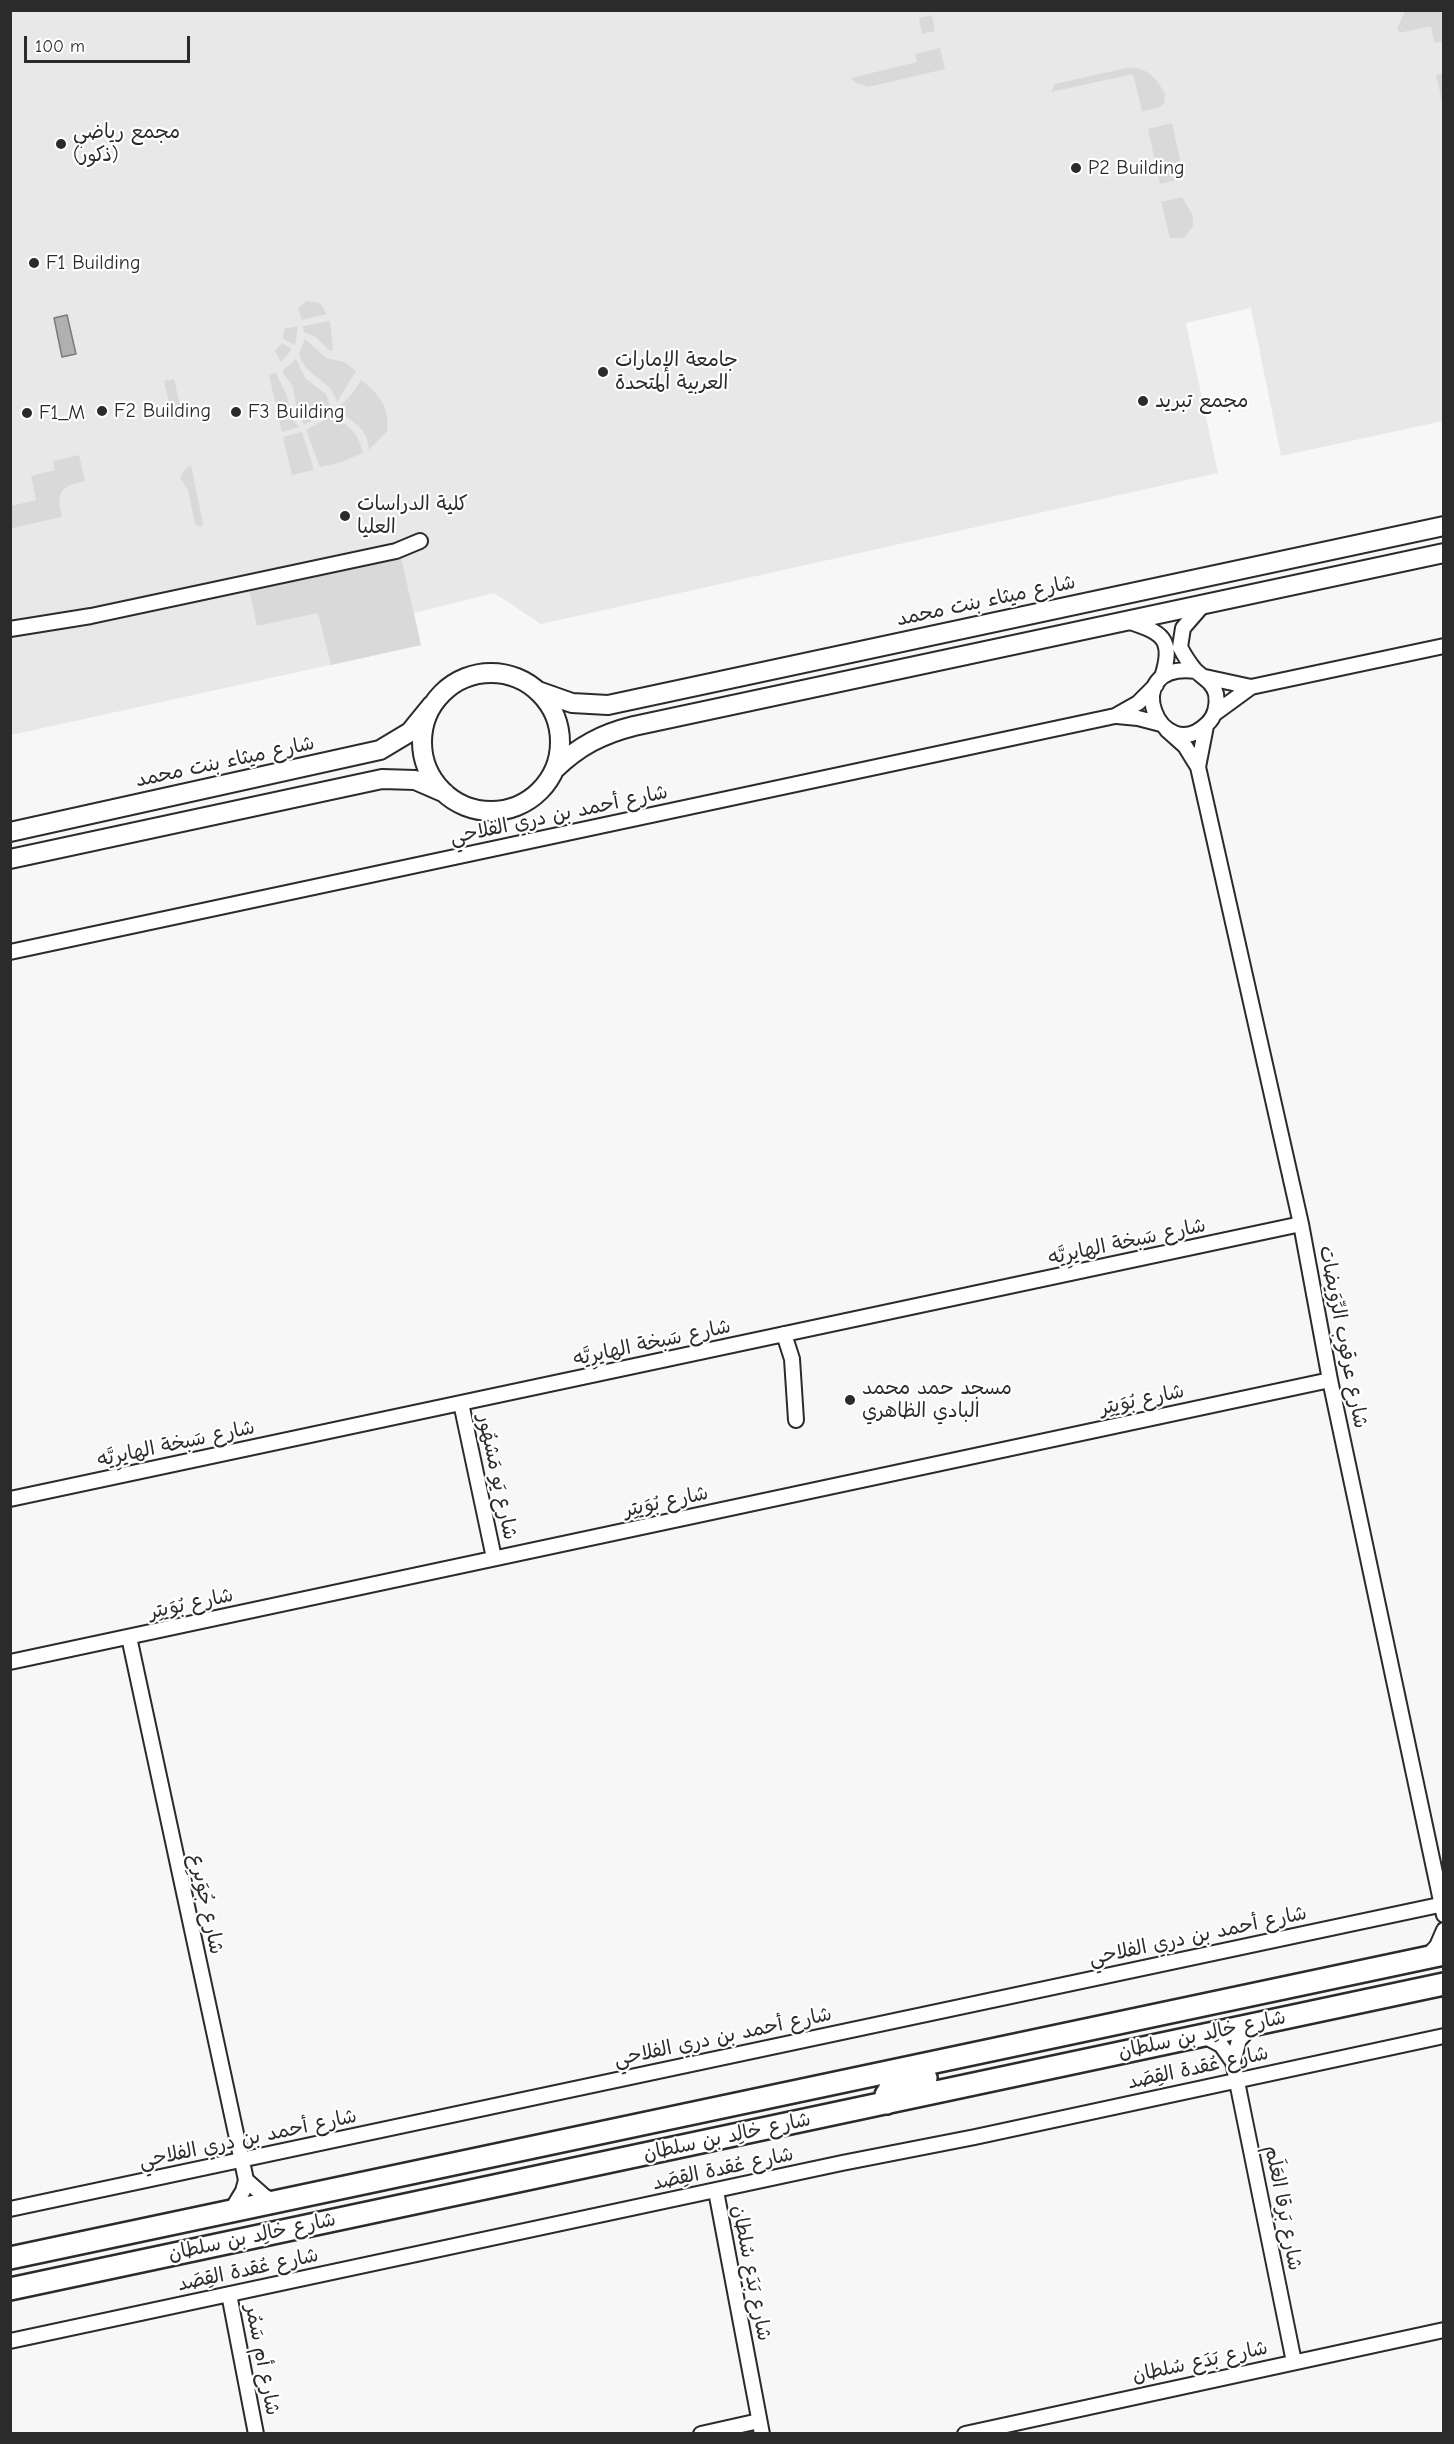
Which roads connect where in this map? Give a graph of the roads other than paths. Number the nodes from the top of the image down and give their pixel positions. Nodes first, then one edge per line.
1 (1443, 526) edge
2 (420, 541) dead end
3 (1443, 553) edge
4 (1203, 605) junction
5 (1127, 621) junction
6 (10, 629) edge
7 (1443, 646) edge
8 (1201, 674) junction
9 (1159, 681) junction
10 (1251, 687) junction
11 (538, 691) junction
12 (432, 705) junction
13 (1115, 716) junction
14 (1210, 720) junction
15 (1164, 727) junction
16 (1198, 767) junction
17 (555, 769) junction
18 (445, 793) junction
19 (10, 832) edge
20 (10, 859) edge
21 (10, 952) edge
22 (1301, 1224) junction
23 (784, 1335) junction
24 (1330, 1380) junction
25 (461, 1403) junction
26 (796, 1420) dead end
27 (10, 1499) edge
28 (494, 1558) junction
29 (129, 1637) junction
30 (10, 1662) edge
31 (1443, 1908) edge
32 (1443, 1930) edge
33 (1435, 1956) edge
34 (1443, 1984) edge
35 (1255, 2024) junction
36 (1202, 2035) junction
37 (1443, 2036) edge
38 (1048, 2038) junction
39 (1233, 2062) junction
40 (1237, 2080) junction
41 (887, 2103) junction
42 (241, 2160) junction
43 (246, 2180) junction
44 (716, 2191) junction
45 (274, 2202) junction
46 (10, 2209) edge
47 (231, 2211) junction
48 (10, 2258) edge
49 (10, 2289) edge
50 (229, 2294) junction
51 (1443, 2330) edge
52 (10, 2341) edge
53 (1294, 2362) junction
54 (761, 2427) edge
55 (256, 2433) edge
56 (701, 2433) edge
57 (965, 2433) edge

1 - 11 main road, شارع ميثاء بنت محمد
2 - 6 street
3 - 4 main road
4 - 5 main road
4 - 8 street
5 - 9 street
5 - 17 main road
7 - 10 street
8 - 9 street
8 - 10 street
8 - 14 street
9 - 13 street, شارع أحمد بن دري الفلاحي
9 - 15 street
10 - 14 street
11 - 12 main road
11 - 17 main road
12 - 18 main road
12 - 19 main road, شارع ميثاء بنت محمد
13 - 15 street, شارع أحمد بن دري الفلاحي
13 - 21 street, شارع أحمد بن دري الفلاحي
14 - 15 street
14 - 16 street, شارع عرقوب الرِّوَيضات
15 - 16 street, شارع عرقوب الرِّوَيضات
16 - 22 street, شارع عرقوب الرِّوَيضات
17 - 18 main road
18 - 20 main road
22 - 23 street, شارع سَبخة الهايرِيَّه
22 - 24 street, شارع عرقوب الرِّوَيضات
23 - 25 street, شارع سَبخة الهايرِيَّه
23 - 26 street
24 - 28 street, شارع بُوَيتِر
24 - 31 street, شارع عرقوب الرِّوَيضات
25 - 27 street, شارع سَبخة الهايرِيَّه
25 - 28 street, شارع يَو مَشهُور
28 - 29 street, شارع بُوَيتِر
29 - 30 street, شارع بُوَيتِر
29 - 42 street, شارع جُوَيرِع
31 - 42 street, شارع أحمد بن دري الفلاحي
32 - 33 street
33 - 38 main road, شارع خالِد بن سلطان
34 - 35 main road, شارع خالِد بن سلطان
35 - 36 main road, شارع خالِد بن سلطان
35 - 39 street
36 - 39 street, شارع بَرقا العَلَم
36 - 41 main road, شارع خالِد بن سلطان
37 - 40 street, شارع عُقدة القِصَد
38 - 41 main road
38 - 45 main road, شارع خالِد بن سلطان
39 - 40 street, شارع بَرقا العَلَم
40 - 44 street, شارع عُقدة القِصَد
40 - 53 street, شارع بَرقا العَلَم
41 - 49 main road, شارع خالِد بن سلطان
42 - 43 street, شارع جُوَيرِع
42 - 46 street, شارع أحمد بن دري الفلاحي
43 - 45 street
43 - 47 street
44 - 50 street, شارع عُقدة القِصَد
44 - 54 street, شارع بَدَع سُلطان
45 - 47 main road, شارع خالِد بن سلطان
47 - 48 main road, شارع خالِد بن سلطان
50 - 52 street, شارع عُقدة القِصَد
50 - 55 street, شارع أم سَمُر
51 - 53 street, شارع بَدَع سُلطان
53 - 57 street, شارع بَدَع سُلطان
54 - 56 street

